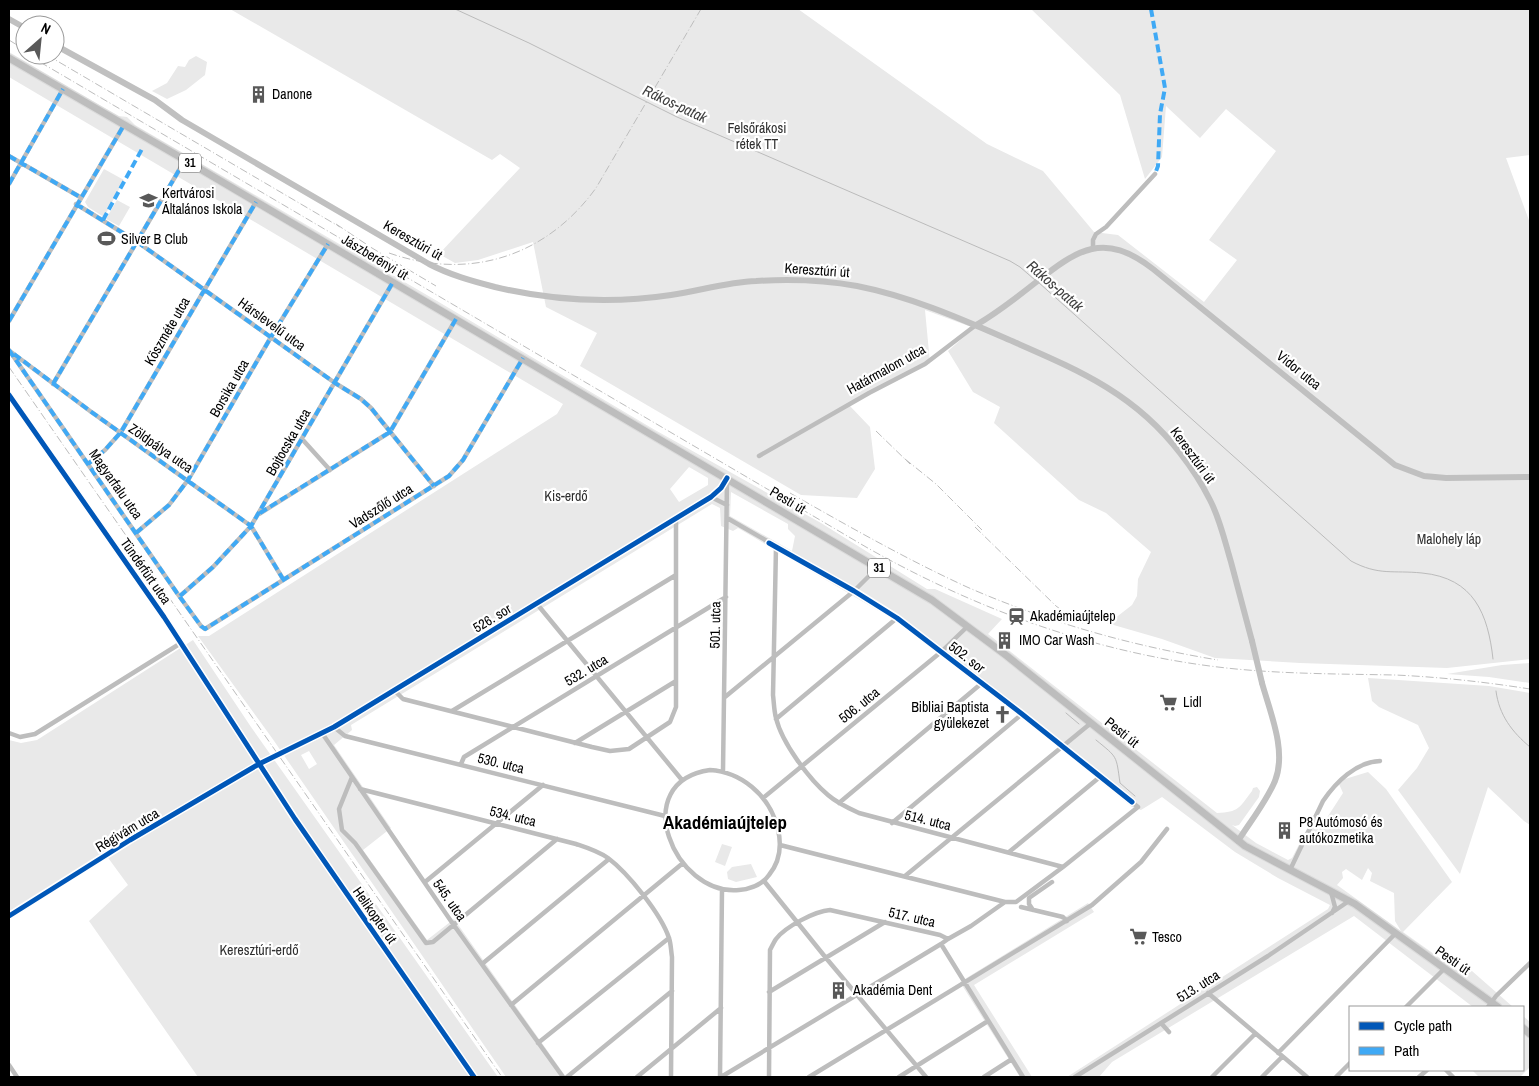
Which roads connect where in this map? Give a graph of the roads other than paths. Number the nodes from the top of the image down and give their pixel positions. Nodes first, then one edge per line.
1 (65, 50) edge
2 (9, 58) edge
3 (62, 89) junction
4 (124, 125) junction
5 (9, 156) edge
6 (185, 160) junction
7 (21, 163) junction
8 (1155, 174) dead end
9 (9, 184) edge
10 (80, 197) junction
11 (256, 202) junction
12 (76, 204) junction
13 (136, 241) junction
14 (328, 244) junction
15 (1093, 249) junction
16 (1067, 260) joint
17 (393, 282) junction
18 (204, 289) junction
19 (11, 315) edge
20 (456, 319) junction
21 (986, 319) junction
22 (9, 321) edge
23 (976, 325) junction
24 (992, 332) junction
25 (271, 337) junction
26 (9, 350) edge
27 (522, 358) junction
28 (335, 383) junction
29 (53, 384) junction
30 (9, 395) edge
31 (120, 432) junction
32 (390, 432) junction
33 (302, 440) junction
34 (759, 456) dead end
35 (88, 464) junction
36 (330, 470) junction
37 (1530, 477) edge
38 (728, 478) junction
39 (188, 480) junction
40 (434, 486) junction
41 (711, 497) junction
42 (726, 505) junction
43 (257, 514) junction
44 (676, 518) junction
45 (727, 518) junction
46 (251, 526) junction
47 (136, 533) junction
48 (776, 547) junction
49 (878, 567) junction
50 (676, 575) junction
51 (283, 579) junction
52 (854, 591) junction
53 (180, 596) junction
54 (726, 597) junction
55 (537, 604) junction
56 (897, 618) junction
57 (968, 626) junction
58 (676, 628) junction
59 (206, 629) joint
60 (567, 642) junction
61 (181, 643) junction
62 (941, 652) junction
63 (774, 657) junction
64 (596, 676) junction
65 (676, 681) junction
66 (982, 683) junction
67 (394, 690) junction
68 (725, 697) junction
69 (452, 711) junction
70 (625, 712) junction
71 (1022, 714) junction
72 (776, 719) junction
73 (1091, 724) junction
74 (334, 727) junction
75 (513, 727) junction
76 (9, 733) edge
77 (322, 733) junction
78 (646, 738) junction
79 (575, 743) junction
80 (1063, 746) junction
81 (1380, 761) dead end
82 (259, 764) junction
83 (461, 764) junction
84 (802, 766) junction
85 (723, 771) junction
86 (1101, 776) junction
87 (352, 777) junction
88 (682, 780) junction
89 (543, 785) junction
90 (360, 789) junction
91 (762, 798) junction
92 (839, 803) junction
93 (665, 816) junction
94 (495, 823) junction
95 (892, 823) junction
96 (1168, 829) dead end
97 (951, 838) junction
98 (557, 839) junction
99 (1238, 841) junction
100 (780, 844) junction
101 (1009, 852) junction
102 (609, 859) junction
103 (683, 863) junction
104 (1063, 867) junction
105 (1290, 870) junction
106 (905, 876) junction
107 (764, 881) junction
108 (425, 882) junction
109 (1052, 882) dead end
110 (722, 889) junction
111 (1331, 892) junction
112 (643, 895) junction
113 (1349, 901) junction
114 (1006, 902) junction
115 (1021, 907) dead end
116 (1034, 910) junction
117 (1332, 914) junction
118 (9, 916) edge
119 (1067, 921) junction
120 (797, 922) junction
121 (885, 922) junction
122 (454, 924) junction
123 (1395, 934) junction
124 (669, 938) junction
125 (948, 939) junction
126 (941, 944) junction
127 (826, 958) junction
128 (482, 964) junction
129 (1530, 965) edge
130 (1444, 969) junction
131 (965, 982) junction
132 (672, 991) junction
133 (769, 992) junction
134 (1208, 993) junction
135 (857, 995) junction
136 (511, 1005) junction
137 (1407, 1006) edge
138 (1492, 1006) edge
139 (721, 1008) junction
140 (988, 1021) junction
141 (1161, 1023) junction
142 (887, 1030) junction
143 (1169, 1032) dead end
144 (1255, 1034) junction
145 (538, 1043) junction
146 (769, 1049) junction
147 (671, 1050) junction
148 (1280, 1055) junction
149 (1012, 1059) junction
150 (1349, 1064) edge
151 (9, 1065) edge
152 (917, 1066) junction
153 (17, 1077) edge
154 (474, 1077) edge
155 (563, 1077) edge
156 (567, 1077) edge
157 (637, 1077) edge
158 (671, 1077) edge
159 (720, 1077) edge
160 (769, 1077) edge
161 (809, 1077) edge
162 (898, 1077) edge
163 (926, 1077) edge
164 (984, 1077) edge
165 (1023, 1077) edge
166 (1075, 1077) edge
167 (1212, 1077) edge
168 (1262, 1077) edge
169 (1307, 1077) edge
170 (1336, 1077) edge

1 - 23 main road, Keresztúri út
2 - 3 main road, Jászberényi út / 31
3 - 4 main road, Jászberényi út / 31
3 - 7 street
4 - 6 main road, Jászberényi út / 31
4 - 10 street
5 - 7 street
6 - 11 main road, Jászberényi út / 31
6 - 13 street
7 - 9 street
7 - 10 street
8 - 15 street
10 - 12 street
11 - 14 main road, Jászberényi út / 31
11 - 18 street, Köszméte utca
12 - 13 street, Hárslevelű utca
12 - 19 street
13 - 18 street, Hárslevelű utca
13 - 29 street
14 - 17 main road, Jászberényi út / 31
14 - 25 street, Borsika utca
15 - 16 main road, Vidor utca
15 - 37 main road, Vidor utca
16 - 21 main road, Határmalom utca
17 - 20 main road, Jászberényi út / 31
17 - 28 street, Bojtocska utca
18 - 25 street, Hárslevelű utca
18 - 31 street, Köszméte utca
19 - 22 street
20 - 27 main road, Jászberényi út / 31
20 - 32 street
21 - 23 main road, Határmalom utca
21 - 24 main road
23 - 24 main road, Keresztúri út
23 - 34 street, Határmalom utca
24 - 99 main road, Keresztúri út, bridge
25 - 28 street, Hárslevelű utca
25 - 39 street, Borsika utca
26 - 29 street, Zöldpálya utca
26 - 35 street, Magyarfalu utca
27 - 38 main road, Jászberényi út / 31
27 - 40 street, Vadszőlő utca
28 - 32 street, Hárslevelű utca
28 - 33 street, Bojtocska utca
29 - 31 street, Zöldpálya utca
30 - 61 main road, Tündérfürt utca
31 - 35 street, Köszméte utca
31 - 39 street, Zöldpálya utca
32 - 36 street
32 - 40 street, Hárslevelű utca
33 - 36 street
33 - 43 street, Bojtocska utca
35 - 47 street, Magyarfalu utca
36 - 43 street
38 - 41 street, 526. sor
38 - 42 street, 501. utca
38 - 49 main road, Pesti út / 31
39 - 46 street, Zöldpálya utca
39 - 47 street, Borsika utca
40 - 51 street, Vadszőlő utca
41 - 42 street
41 - 44 street, 526. sor
42 - 45 street, 501. utca
43 - 46 street, Bojtocska utca
44 - 50 street
44 - 55 street, 526. sor
45 - 48 street, 502. sor
45 - 54 street, 501. utca
46 - 51 street, Zöldpálya utca
46 - 53 street, Bojtocska utca
47 - 53 street, Magyarfalu utca
48 - 52 street, 502. sor
48 - 63 street, 514. utca
49 - 52 street
49 - 57 main road, Pesti út / 31
50 - 58 street
50 - 60 street
51 - 59 street, Vadszőlő utca
52 - 56 street, 502. sor
52 - 63 street
53 - 59 street, Magyarfalu utca
54 - 58 street, 532. utca
54 - 68 street, 501. utca
55 - 60 street
55 - 67 street, 526. sor
56 - 62 street, 502. sor
56 - 72 street
57 - 62 street, 506. utca
57 - 73 main road, Pesti út / 31
58 - 64 street, 532. utca
58 - 65 street
60 - 64 street
60 - 69 street
61 - 76 street
61 - 82 main road, Tündérfürt utca
62 - 66 street, 502. sor
62 - 84 street, 506. utca
63 - 68 street
63 - 72 street, 514. utca
64 - 70 street
64 - 75 street, 532. utca
65 - 70 street
65 - 78 street
66 - 71 street, 502. sor
66 - 92 street
67 - 69 street
67 - 74 street, 526. sor
68 - 85 street, 501. utca
69 - 75 street
70 - 78 street
70 - 79 street
71 - 80 street, 502. sor
71 - 95 street
72 - 84 street, 514. utca
73 - 80 street
73 - 99 main road, Pesti út / 31
74 - 77 street, 526. sor
74 - 83 street, 530. utca
75 - 79 street
75 - 83 street, 532. utca
77 - 82 street, 526. sor
77 - 87 street, 545. utca
78 - 79 street
78 - 88 street
80 - 86 street, 502. sor
80 - 97 street
81 - 105 street
82 - 118 street, Régivám utca
82 - 154 main road, Helikopter út
83 - 89 street, 530. utca
84 - 91 street, 506. utca
84 - 92 street, 514. utca
85 - 88 street
85 - 91 street
86 - 101 street
86 - 104 street, 502. sor
87 - 90 street, 545. utca
87 - 122 street
88 - 93 street
89 - 93 street, 530. utca
89 - 94 street
90 - 94 street, 534. utca
90 - 108 street, 545. utca
91 - 100 street
92 - 95 street, 514. utca
93 - 103 street
94 - 98 street, 534. utca
94 - 108 street
95 - 97 street, 514. utca
96 - 119 street
97 - 101 street, 514. utca
97 - 106 street
98 - 102 street, 534. utca
98 - 122 street
99 - 105 main road, Pesti út / 31
100 - 106 street
100 - 107 street
101 - 104 street, 514. utca
102 - 112 street, 534. utca
102 - 128 street
103 - 110 street
103 - 112 street
104 - 114 street
105 - 111 main road, Pesti út / 31
106 - 114 street
107 - 110 street
107 - 120 street
108 - 122 street, 545. utca
109 - 116 street
110 - 139 street
111 - 113 main road, Pesti út / 31
111 - 117 street
112 - 124 street, 534. utca
112 - 136 street
113 - 117 street, 513. utca
113 - 123 main road, Pesti út / 31
114 - 125 street
115 - 116 street
116 - 119 street
117 - 134 street, 513. utca
119 - 131 street
120 - 121 street, 517. utca
120 - 127 street
120 - 133 street, 517. utca
121 - 125 street, 517. utca
121 - 127 street
122 - 128 street, 545. utca
123 - 130 main road, Pesti út / 31
123 - 148 street
124 - 132 street, 534. utca
124 - 145 street
125 - 126 street, 517. utca
126 - 131 street, 517. utca
126 - 135 street
127 - 133 street
127 - 135 street
128 - 136 street, 545. utca
129 - 138 street
130 - 137 street
130 - 138 main road, Pesti út / 31
131 - 140 street, 517. utca
131 - 142 street
132 - 147 street, 534. utca
132 - 156 street
133 - 146 street, 517. utca
134 - 141 street, 513. utca
134 - 144 street
135 - 142 street
135 - 146 street
136 - 145 street, 545. utca
139 - 147 street
139 - 159 street
140 - 149 street, 517. utca
140 - 152 street
141 - 143 street
141 - 166 street, 513. utca
142 - 152 street
142 - 161 street
144 - 148 street
144 - 167 street
145 - 155 street, 545. utca
146 - 159 street
146 - 160 street, 517. utca
147 - 157 street
147 - 158 street, 534. utca
148 - 168 street
148 - 169 street
149 - 164 street
149 - 165 street, 517. utca
150 - 170 street
151 - 153 street
152 - 162 street
152 - 163 street

